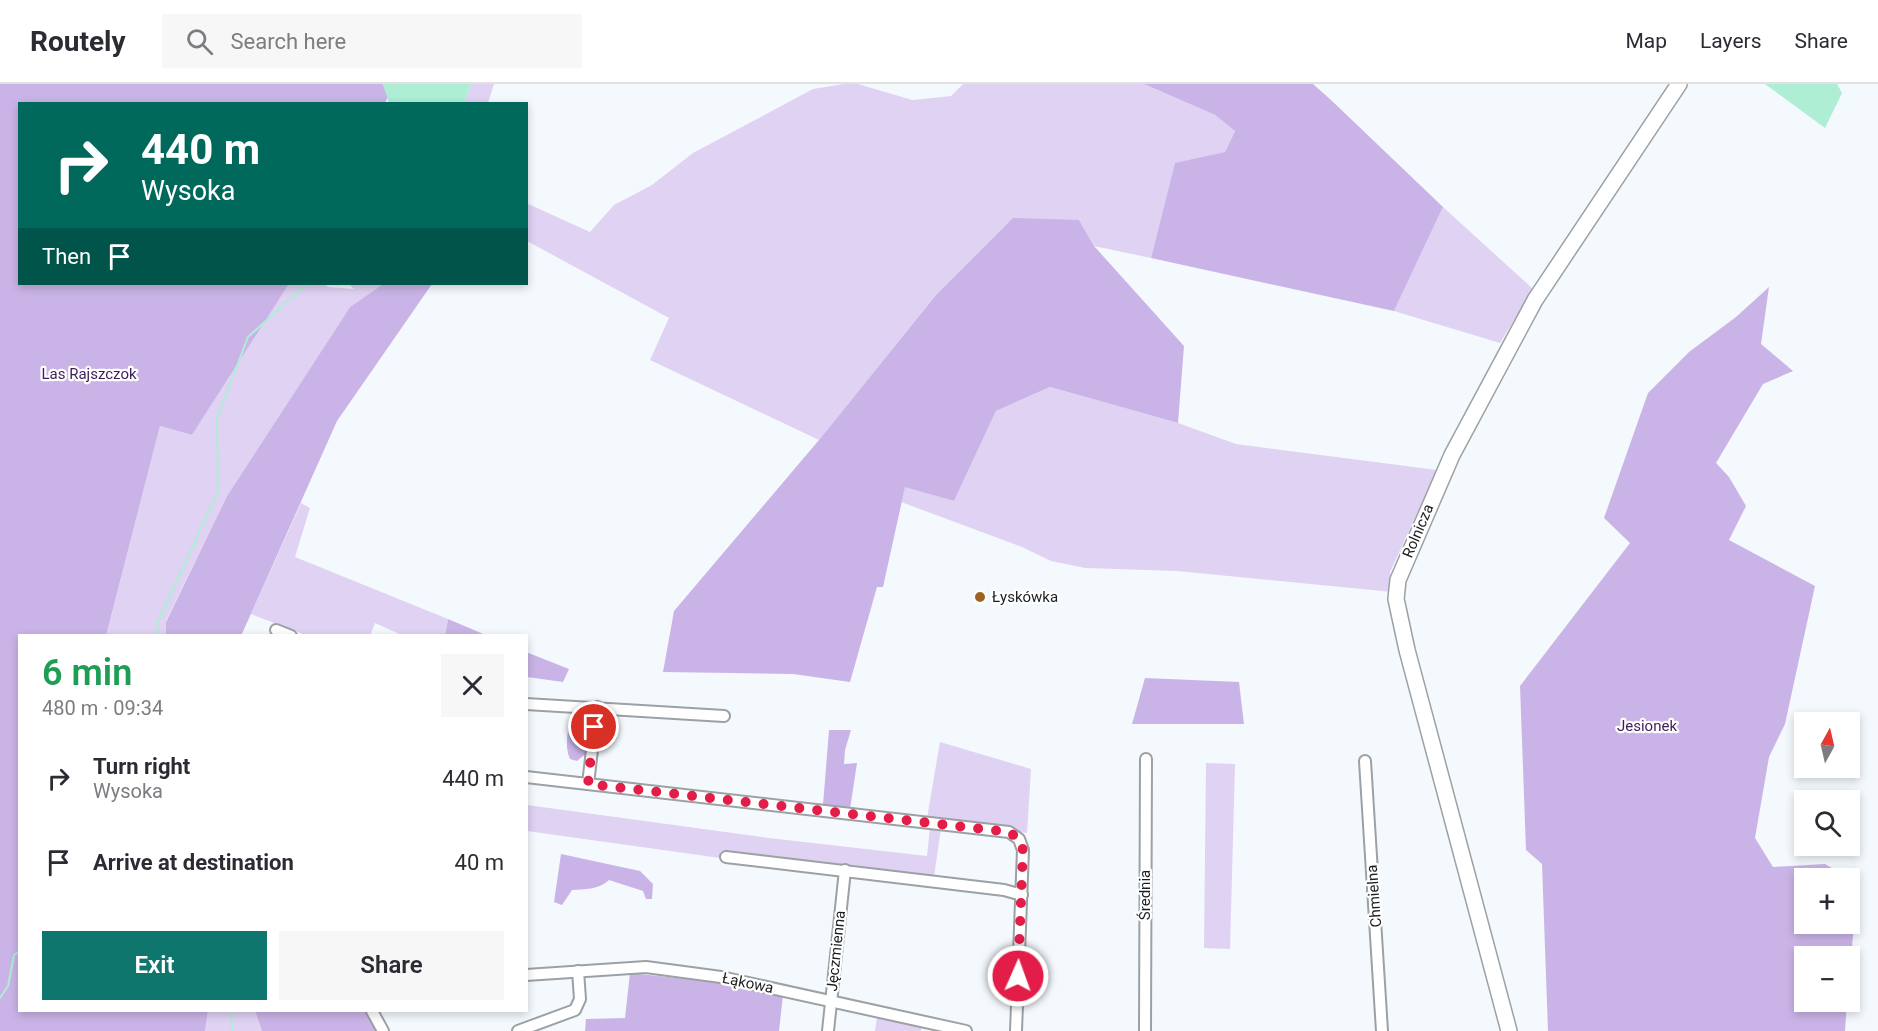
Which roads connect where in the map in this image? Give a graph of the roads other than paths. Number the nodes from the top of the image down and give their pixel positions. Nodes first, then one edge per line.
1 (1679, 84) edge
2 (276, 630) dead end
3 (286, 634) edge
4 (528, 705) edge
5 (597, 707) junction
6 (724, 716) dead end
7 (1146, 759) dead end
8 (1365, 761) dead end
9 (528, 777) edge
10 (588, 784) junction
11 (726, 856) dead end
12 (845, 870) junction
13 (1022, 895) junction
14 (578, 972) junction
15 (528, 975) edge
16 (831, 1001) junction
17 (373, 1012) edge
18 (383, 1031) edge
19 (518, 1031) edge
20 (828, 1031) edge
21 (966, 1031) edge
22 (1016, 1031) edge
23 (1145, 1031) edge
24 (1382, 1031) edge
25 (1509, 1031) edge

1 - 25 street, Rolnicza
2 - 3 street
4 - 5 street
5 - 6 street
5 - 10 street
7 - 23 street, Średnia
8 - 24 street, Chmielna
9 - 10 street
10 - 13 street
11 - 12 street
12 - 13 street
12 - 16 street, Jęczmienna
13 - 22 street
14 - 15 street, Łąkowa
14 - 16 street, Łąkowa
14 - 19 street
16 - 20 street, Jęczmienna
16 - 21 street, Łąkowa
17 - 18 street

